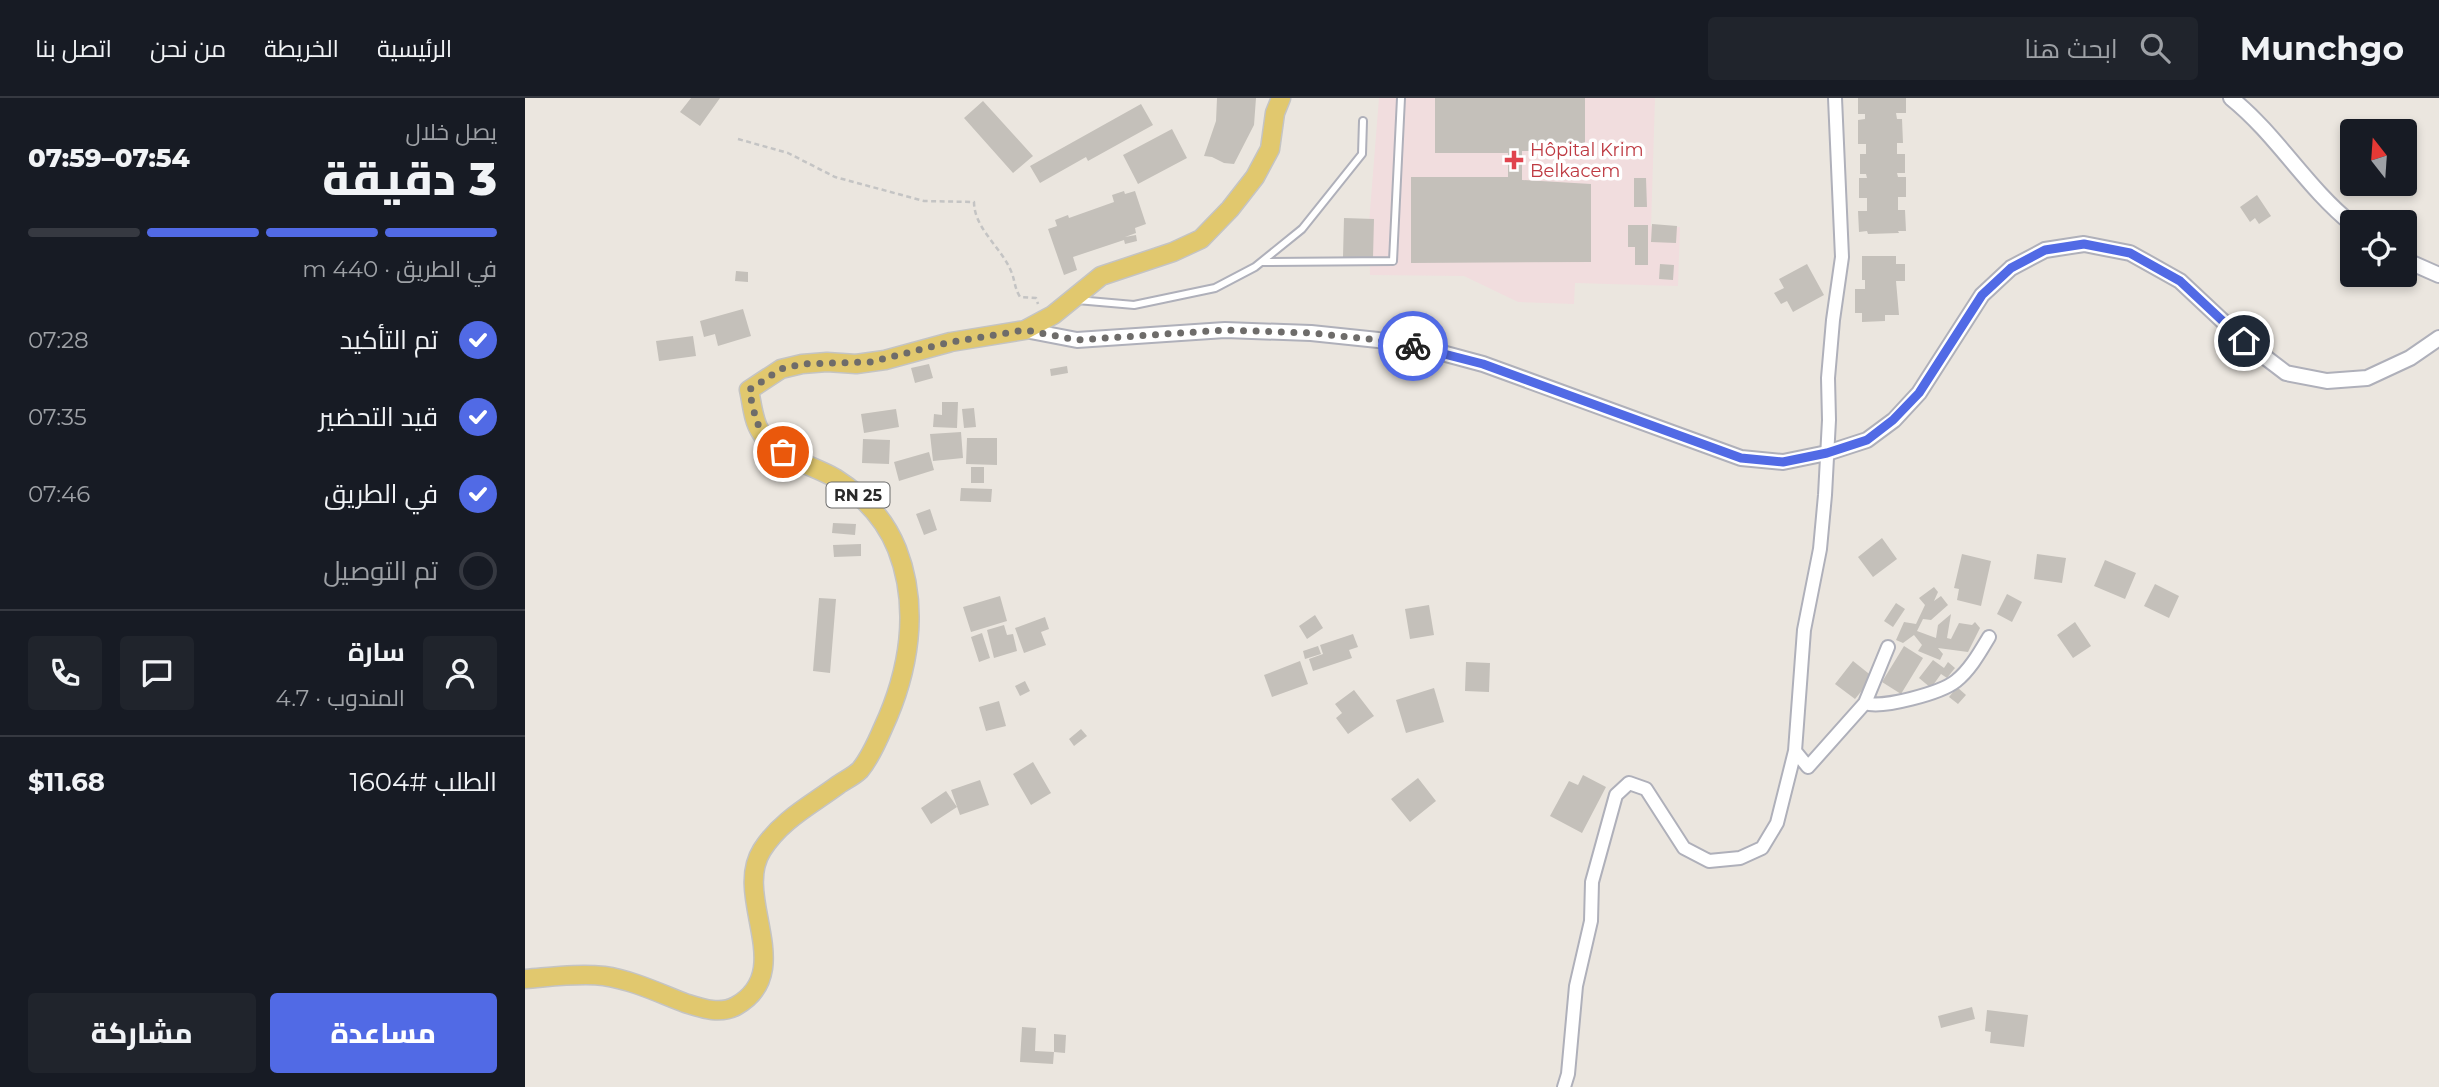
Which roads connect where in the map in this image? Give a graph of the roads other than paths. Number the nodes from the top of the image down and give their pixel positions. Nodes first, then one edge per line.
1 (1281, 98) edge
2 (1401, 98) edge
3 (1835, 98) edge
4 (2231, 98) edge
5 (1363, 121) dead end
6 (2340, 214) edge
7 (1262, 262) junction
8 (2417, 265) edge
9 (2439, 275) edge
10 (1071, 299) junction
11 (1025, 330) junction
12 (2439, 338) edge
13 (1827, 453) junction
14 (1989, 637) dead end
15 (1888, 647) dead end
16 (1865, 704) junction
17 (1795, 751) junction
18 (525, 979) edge
19 (1564, 1087) edge

1 - 10 main road, RN 25
2 - 7 lane
3 - 13 street
4 - 6 street
5 - 7 lane
7 - 10 lane
8 - 9 street
10 - 11 main road, RN 25
11 - 13 street
11 - 18 main road, RN 25
12 - 13 street
13 - 17 street
14 - 16 street
15 - 16 street
16 - 17 street
17 - 19 street

